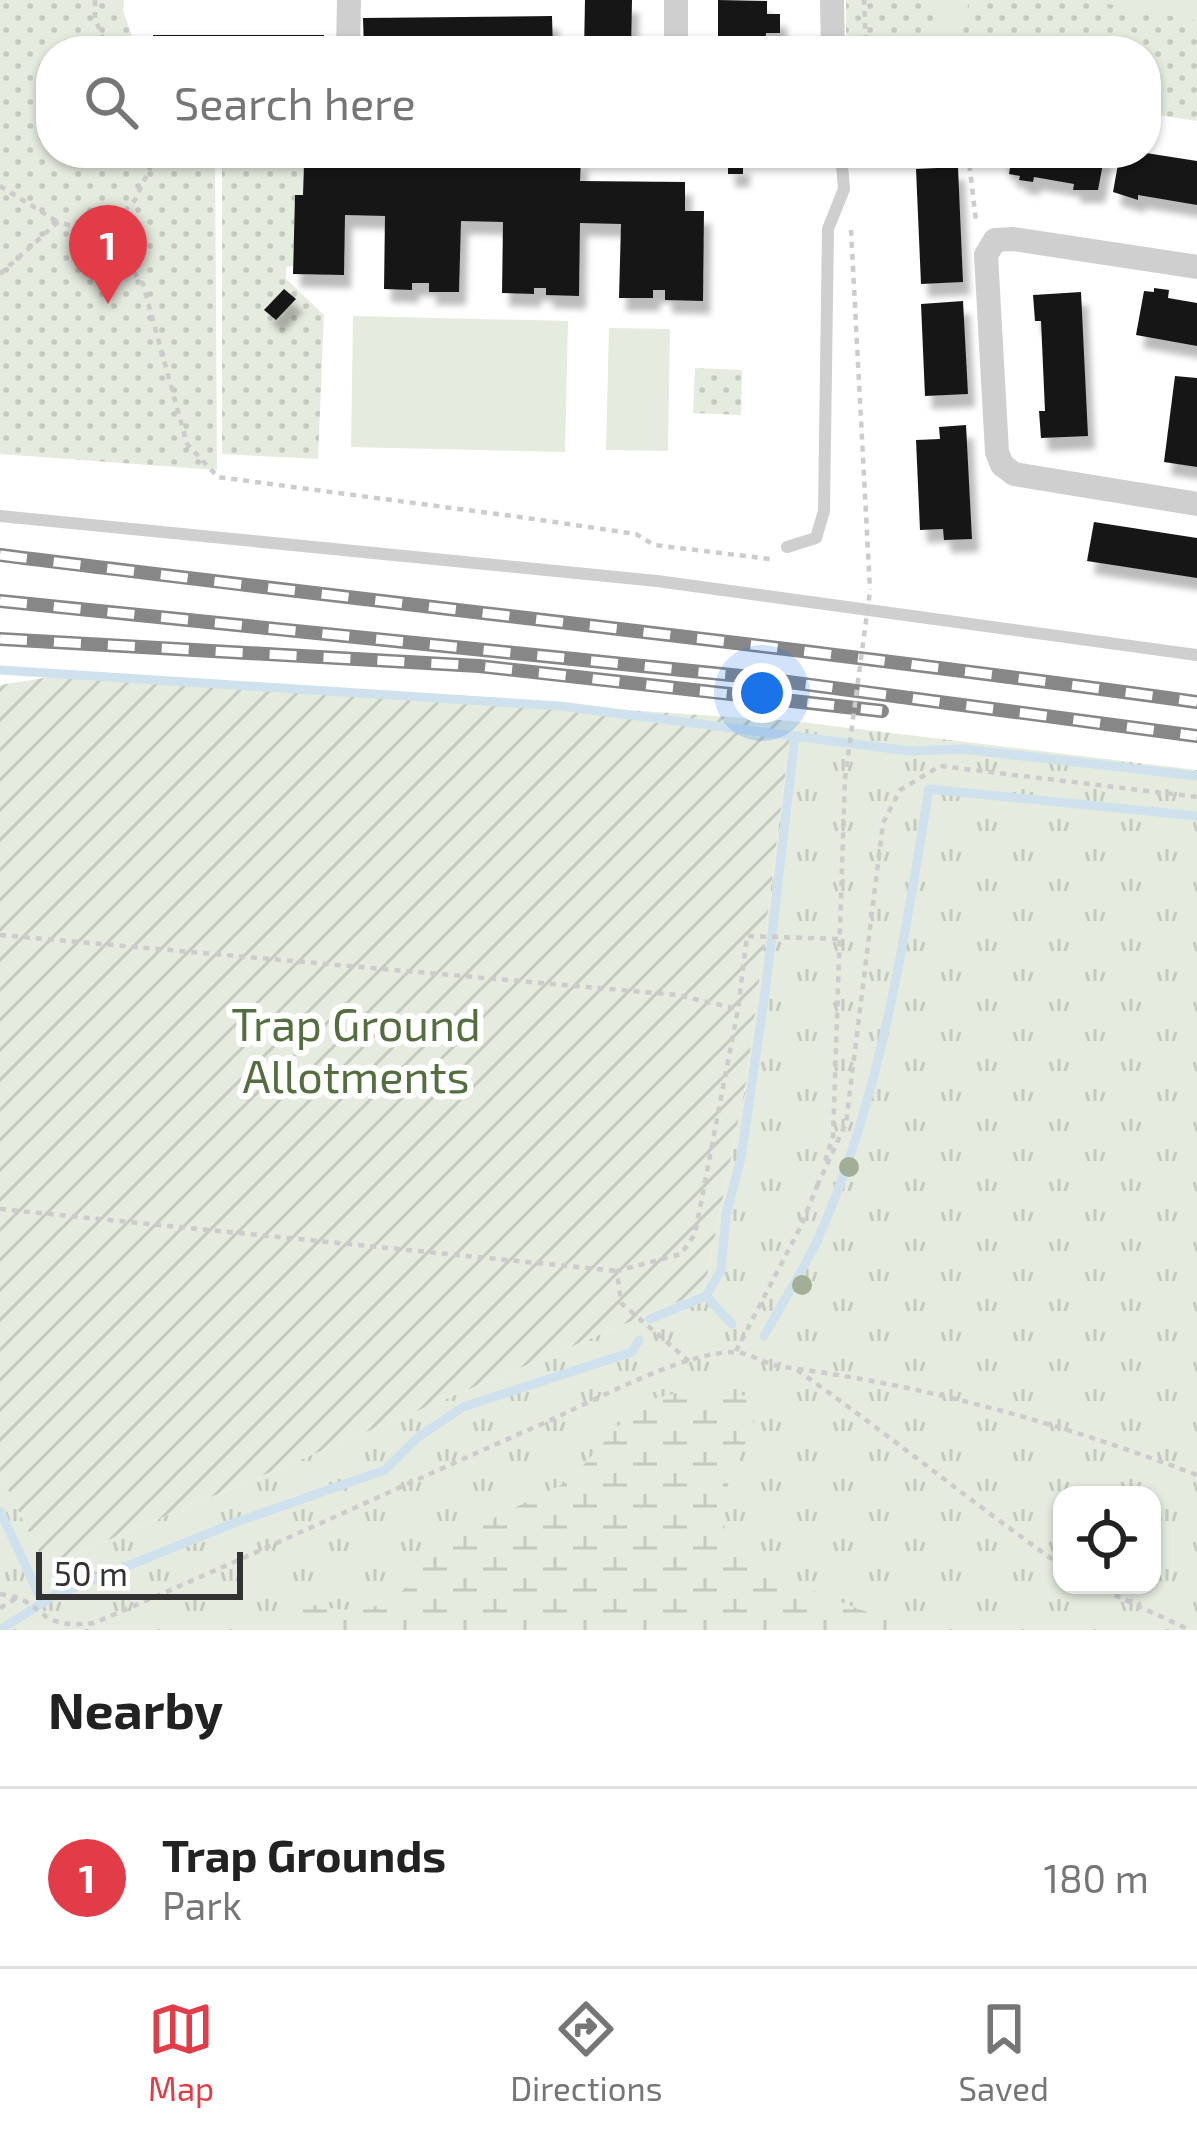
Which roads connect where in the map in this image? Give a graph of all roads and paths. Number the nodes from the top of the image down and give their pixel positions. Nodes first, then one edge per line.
1 (95, 0) edge
2 (349, 0) edge
3 (676, 0) edge
4 (832, 0) edge
5 (864, 0) edge
6 (102, 36) edge
7 (348, 36) edge
8 (676, 36) edge
9 (833, 36) edge
10 (866, 36) edge
11 (150, 168) edge
12 (842, 168) edge
13 (970, 168) edge
14 (0, 186) edge
15 (844, 189) junction
16 (58, 222) junction
17 (104, 234) junction
18 (995, 240) junction
19 (1197, 267) edge
20 (0, 274) edge
21 (1197, 504) edge
22 (0, 516) edge
23 (787, 547) joint
24 (1197, 655) edge
25 (1197, 797) edge
26 (0, 935) edge
27 (838, 939) junction
28 (738, 1009) junction
29 (817, 1186) junction
30 (0, 1209) edge
31 (616, 1271) junction
32 (736, 1351) junction
33 (689, 1361) junction
34 (795, 1369) junction
35 (1197, 1475) edge
36 (1053, 1560) edge
37 (0, 1594) edge
38 (1110, 1594) edge
39 (20, 1598) junction
40 (0, 1607) edge
41 (51, 1624) junction
42 (66, 1629) edge
43 (44, 1630) edge
44 (1190, 1630) edge

1 - 6 path
2 - 7 street
3 - 8 street
4 - 9 street
5 - 10 path
11 - 17 path
12 - 15 lane
13 - 18 path
14 - 16 path
15 - 23 lane
15 - 27 path, bridge
16 - 17 path
16 - 20 path
17 - 23 path
18 - 19 street
18 - 21 street
22 - 24 lane
25 - 29 path
26 - 28 path
27 - 28 path
27 - 29 path
28 - 31 path
29 - 32 path
30 - 31 path
31 - 33 path
32 - 33 path
32 - 34 path
33 - 42 path
34 - 35 path
34 - 36 path
37 - 39 path
38 - 44 path
39 - 40 path
39 - 41 path
41 - 42 path
41 - 43 path

